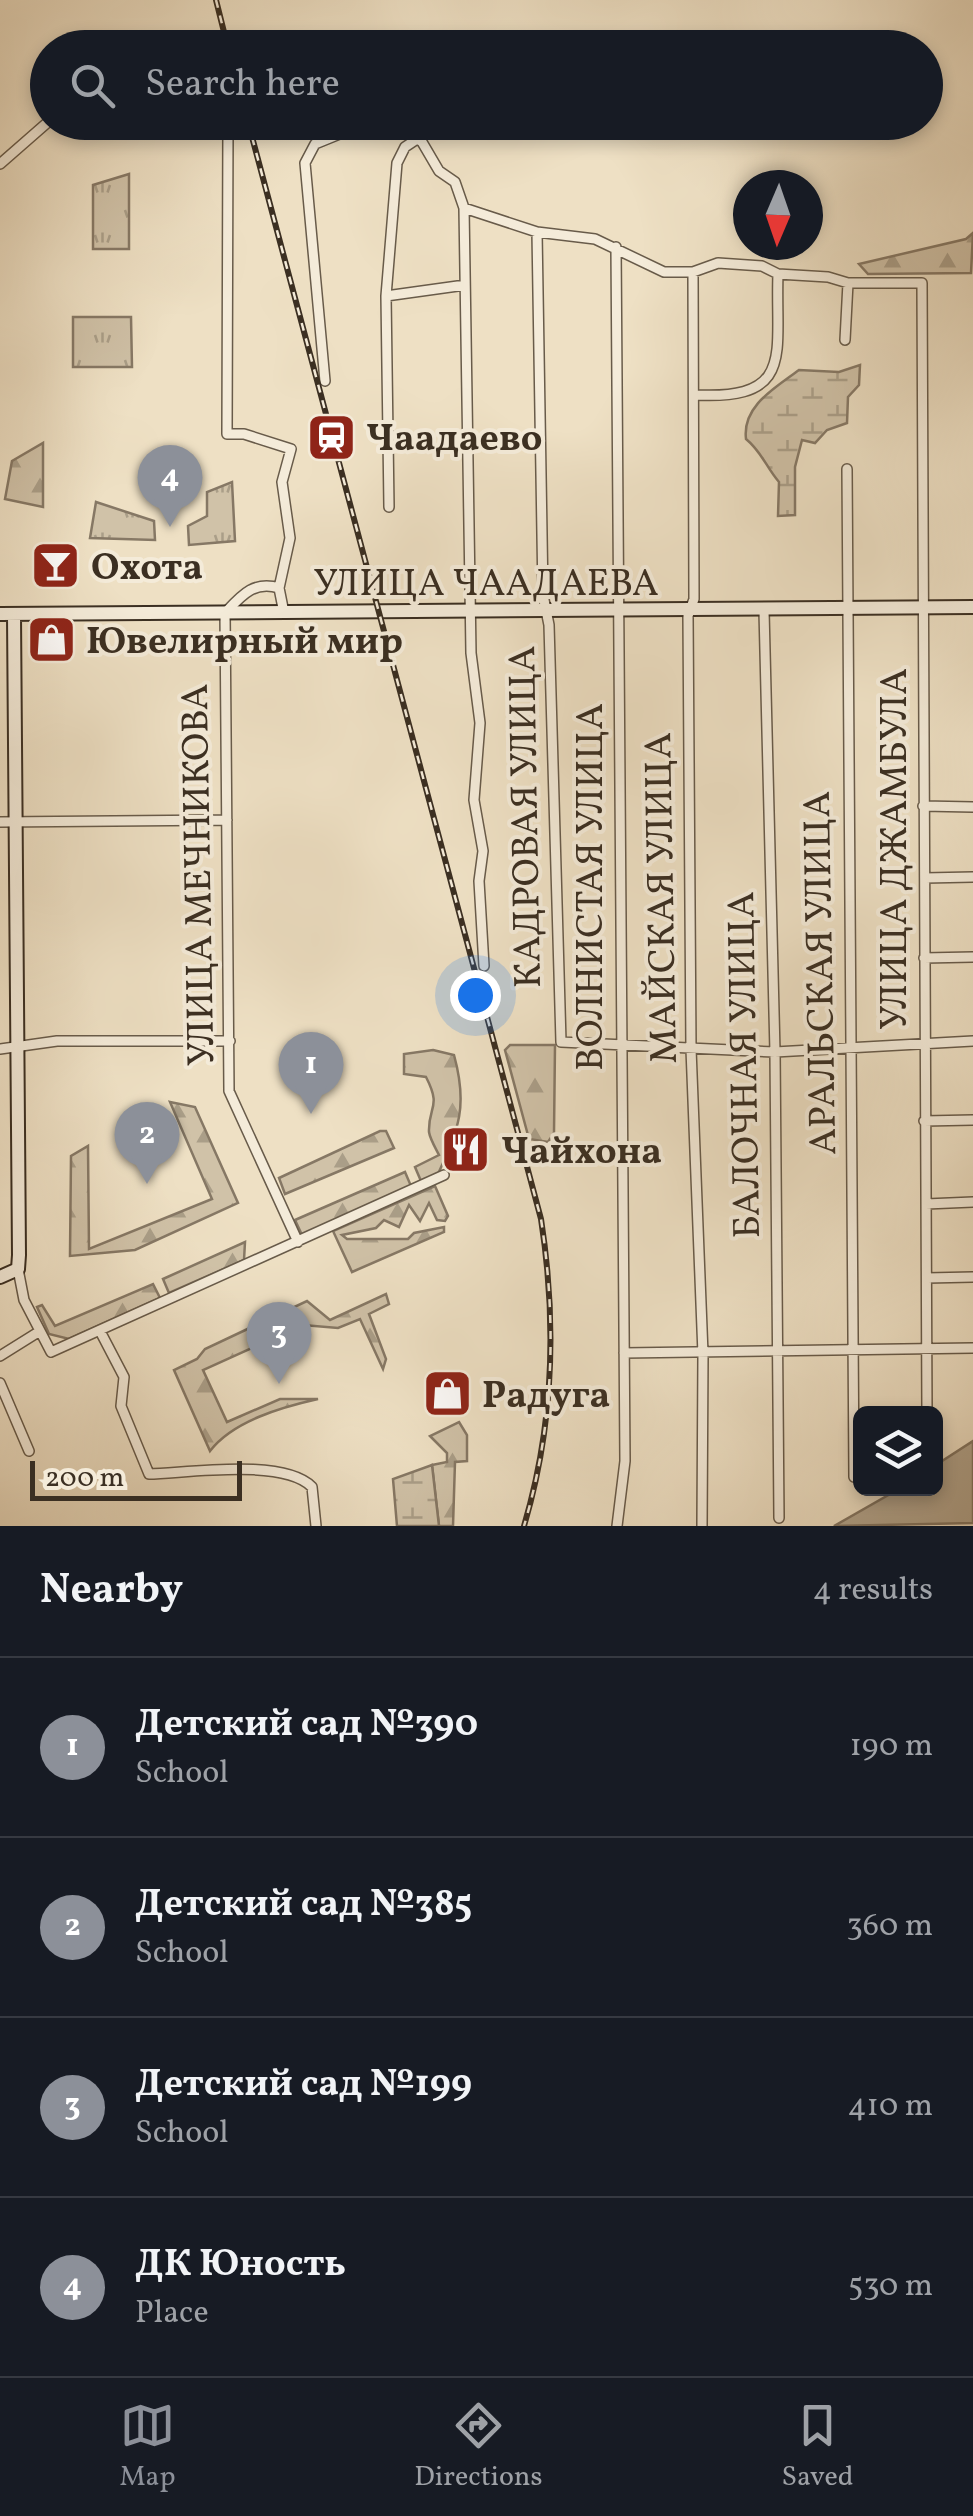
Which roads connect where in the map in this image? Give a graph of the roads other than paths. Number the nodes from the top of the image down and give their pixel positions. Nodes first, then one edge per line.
1 (30, 138) edge
2 (228, 140) edge
3 (325, 140) edge
4 (413, 140) edge
5 (417, 140) edge
6 (0, 164) edge
7 (464, 208) junction
8 (537, 232) junction
9 (616, 247) junction
10 (694, 272) junction
11 (778, 274) junction
12 (848, 284) junction
13 (465, 285) junction
14 (386, 296) junction
15 (845, 340) dead end
16 (325, 381) dead end
17 (696, 395) junction
18 (847, 469) dead end
19 (390, 507) dead end
20 (280, 588) junction
21 (973, 607) edge
22 (922, 608) junction
23 (545, 610) junction
24 (617, 610) junction
25 (470, 611) junction
26 (688, 611) junction
27 (764, 611) junction
28 (845, 611) junction
29 (284, 612) junction
30 (224, 613) junction
31 (7, 615) edge
32 (923, 806) junction
33 (973, 806) edge
34 (227, 820) junction
35 (0, 822) edge
36 (18, 822) junction
37 (973, 876) edge
38 (926, 878) junction
39 (973, 957) edge
40 (924, 958) junction
41 (484, 966) dead end
42 (230, 1041) junction
43 (923, 1042) junction
44 (973, 1042) edge
45 (20, 1044) junction
46 (621, 1044) junction
47 (0, 1048) edge
48 (691, 1048) junction
49 (851, 1048) junction
50 (775, 1052) junction
51 (924, 1120) junction
52 (973, 1120) edge
53 (444, 1175) dead end
54 (973, 1202) edge
55 (926, 1204) junction
56 (298, 1242) junction
57 (18, 1269) junction
58 (0, 1276) edge
59 (973, 1277) edge
60 (927, 1278) junction
61 (100, 1331) junction
62 (40, 1332) junction
63 (973, 1348) edge
64 (927, 1350) junction
65 (853, 1351) junction
66 (624, 1353) junction
67 (703, 1354) junction
68 (778, 1354) junction
69 (0, 1356) edge
70 (0, 1383) edge
71 (853, 1406) edge
72 (928, 1406) edge
73 (29, 1451) dead end
74 (779, 1518) dead end
75 (316, 1526) edge
76 (616, 1526) edge
77 (702, 1526) edge

1 - 6 street
2 - 20 street
3 - 16 street
4 - 14 street
5 - 7 street
7 - 8 street
7 - 13 street
8 - 9 street
8 - 23 street, КАДРОВАЯ УЛИЦА
9 - 10 street
9 - 24 street, ВОЛНИСТАЯ УЛИЦА
10 - 11 street
10 - 17 street, МАЙСКАЯ УЛИЦА
11 - 12 street
11 - 17 street
12 - 15 street
12 - 22 street, УЛИЦА ДЖАМБУЛА
13 - 14 street
13 - 25 street
14 - 19 street
17 - 26 street, МАЙСКАЯ УЛИЦА
18 - 28 street, АРАЛЬСКАЯ УЛИЦА
20 - 29 street
20 - 30 street
21 - 22 street, УЛИЦА ЧААДАЕВА
22 - 28 street, УЛИЦА ЧААДАЕВА
22 - 32 street, УЛИЦА ДЖАМБУЛА
23 - 24 street, УЛИЦА ЧААДАЕВА
23 - 25 street, УЛИЦА ЧААДАЕВА
23 - 46 street, КАДРОВАЯ УЛИЦА
24 - 26 street, УЛИЦА ЧААДАЕВА
24 - 46 street, ВОЛНИСТАЯ УЛИЦА
25 - 29 street, УЛИЦА ЧААДАЕВА
25 - 41 street
26 - 27 street, УЛИЦА ЧААДАЕВА
26 - 48 street, МАЙСКАЯ УЛИЦА
27 - 28 street, УЛИЦА ЧААДАЕВА
27 - 50 street, БАЛОЧНАЯ УЛИЦА
28 - 49 street, АРАЛЬСКАЯ УЛИЦА
29 - 30 street, УЛИЦА ЧААДАЕВА
30 - 31 street, УЛИЦА ЧААДАЕВА
30 - 34 street, УЛИЦА МЕЧНИКОВА
31 - 36 street
32 - 33 street
32 - 38 street, УЛИЦА ДЖАМБУЛА
34 - 36 street
34 - 42 street, УЛИЦА МЕЧНИКОВА
35 - 36 street
36 - 45 street
37 - 38 street
38 - 40 street, УЛИЦА ДЖАМБУЛА
39 - 40 street
40 - 43 street, УЛИЦА ДЖАМБУЛА
42 - 45 street
42 - 56 street, УЛИЦА МЕЧНИКОВА
43 - 44 street
43 - 49 street
43 - 51 street, УЛИЦА ДЖАМБУЛА
45 - 47 street
45 - 57 street
46 - 48 street
46 - 66 street, ВОЛНИСТАЯ УЛИЦА
48 - 50 street
48 - 67 street, МАЙСКАЯ УЛИЦА
49 - 50 street
49 - 65 street, АРАЛЬСКАЯ УЛИЦА
50 - 68 street, БАЛОЧНАЯ УЛИЦА
51 - 52 street
51 - 55 street, УЛИЦА ДЖАМБУЛА
53 - 56 street
54 - 55 street
55 - 60 street, УЛИЦА ДЖАМБУЛА
56 - 61 street
57 - 58 street
57 - 62 street
59 - 60 street
60 - 64 street, УЛИЦА ДЖАМБУЛА
61 - 62 street
61 - 75 street
62 - 69 street
63 - 64 street
64 - 65 street
64 - 72 street, УЛИЦА ДЖАМБУЛА
65 - 68 street
65 - 71 street, АРАЛЬСКАЯ УЛИЦА
66 - 67 street
66 - 76 street, ВОЛНИСТАЯ УЛИЦА
67 - 68 street
67 - 77 street, МАЙСКАЯ УЛИЦА
68 - 74 street, БАЛОЧНАЯ УЛИЦА
70 - 73 street

